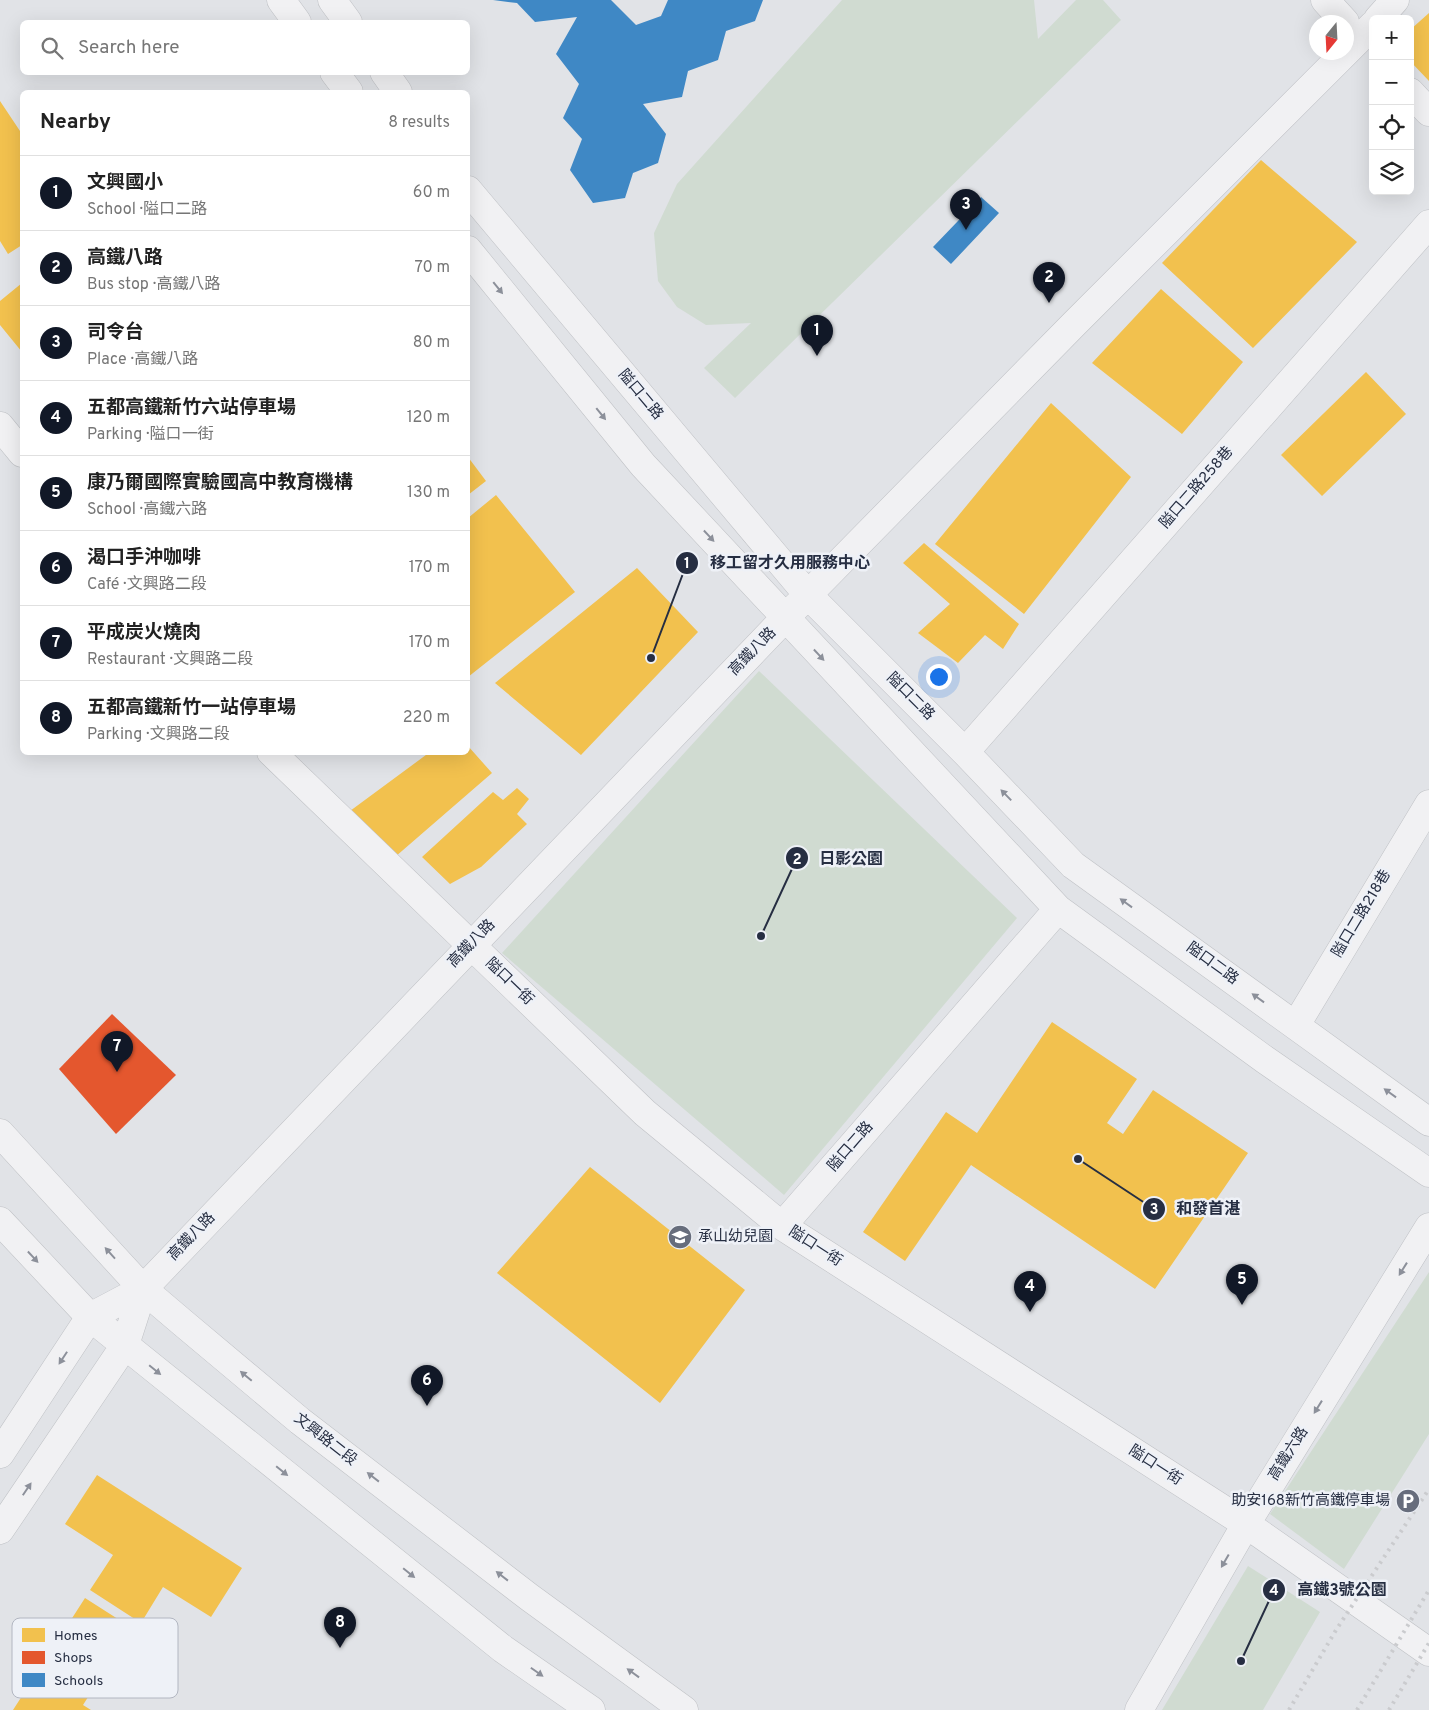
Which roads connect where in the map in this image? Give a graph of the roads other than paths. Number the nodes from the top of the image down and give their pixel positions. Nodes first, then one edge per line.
1 (281, 0) edge
2 (332, 0) edge
3 (1325, 0) edge
4 (1395, 0) edge
5 (1382, 15) edge
6 (296, 20) edge
7 (347, 20) edge
8 (1359, 33) edge
9 (336, 75) edge
10 (386, 75) edge
11 (348, 90) edge
12 (397, 90) edge
13 (1414, 96) edge
14 (1429, 112) edge
15 (470, 192) edge
16 (1429, 224) edge
17 (470, 252) edge
18 (0, 426) edge
19 (20, 451) edge
20 (808, 595) junction
21 (785, 618) junction
22 (965, 752) junction
23 (274, 755) edge
24 (1429, 804) edge
25 (1058, 909) junction
26 (471, 945) junction
27 (1296, 1025) junction
28 (1429, 1122) edge
29 (0, 1133) edge
30 (1429, 1174) edge
31 (0, 1221) edge
32 (782, 1226) junction
33 (1429, 1227) edge
34 (143, 1289) junction
35 (90, 1317) junction
36 (126, 1346) junction
37 (0, 1454) edge
38 (1246, 1524) junction
39 (0, 1530) edge
40 (1429, 1652) edge
41 (674, 1707) edge
42 (592, 1710) edge
43 (1139, 1710) edge

1 - 6 street
2 - 7 street
3 - 8 street
4 - 5 street
8 - 20 street, 高鐵八路
9 - 11 street
10 - 12 street
13 - 14 street
15 - 20 street, 隘口二路
16 - 22 street, 隘口二路258巷
17 -> 21 street
18 - 19 street
20 - 21 street, 高鐵八路
20 - 22 street, 隘口二路
21 -> 25 street
21 - 26 street, 高鐵八路
27 -> 22 street, 隘口二路
23 - 26 street, 隘口一街
24 - 27 street, 隘口二路218巷
25 - 30 street
25 - 32 street, 隘口二路
26 - 32 street, 隘口一街
26 - 34 street, 高鐵八路
28 -> 27 street, 隘口二路
34 -> 29 street, 文興路二段
31 -> 35 street
32 - 38 street, 隘口一街
33 -> 38 street, 高鐵六路
34 - 35 street, 高鐵八路
34 - 36 street, 高鐵八路
41 -> 34 street, 文興路二段
35 - 36 street
35 -> 37 street, 高鐵八路
39 -> 36 street, 高鐵八路
36 -> 42 street
38 - 40 street, 隘口一街
38 -> 43 street, 高鐵六路

